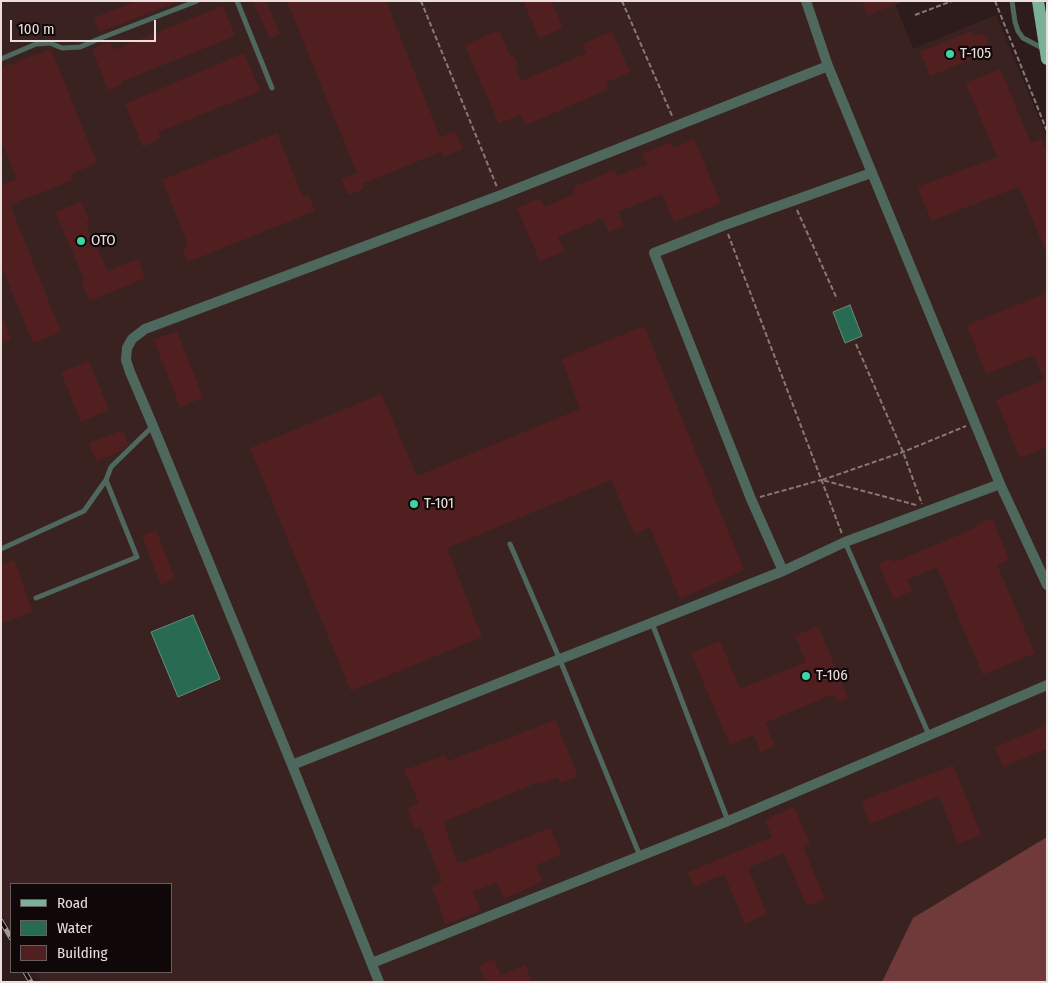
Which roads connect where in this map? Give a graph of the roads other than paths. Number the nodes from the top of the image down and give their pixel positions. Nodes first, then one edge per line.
1 (197, 1) edge
2 (237, 1) edge
3 (806, 1) edge
4 (1012, 1) edge
5 (1038, 1) edge
6 (1046, 54) edge
7 (1, 59) edge
8 (828, 66) junction
9 (272, 88) dead end
10 (871, 173) junction
11 (153, 426) junction
12 (106, 480) junction
13 (1000, 484) junction
14 (845, 542) junction
15 (510, 544) dead end
16 (1, 549) edge
17 (782, 571) junction
18 (1047, 585) edge
19 (36, 598) dead end
20 (652, 622) junction
21 (560, 660) junction
22 (1047, 685) edge
23 (929, 735) junction
24 (292, 765) junction
25 (728, 821) junction
26 (640, 856) junction
27 (372, 964) junction
28 (379, 982) edge

1 - 7 lane
2 - 9 lane
3 - 8 street
4 - 6 lane
5 - 6 main road
8 - 10 street
8 - 11 street
10 - 13 street
10 - 17 street
11 - 12 lane
11 - 24 street
12 - 16 lane
12 - 19 lane
13 - 14 street
13 - 18 street
14 - 17 street
14 - 23 lane
15 - 21 lane
17 - 20 street
20 - 21 street
20 - 25 lane
21 - 24 street
21 - 26 lane
22 - 23 street
23 - 25 street
24 - 27 street
25 - 26 street
26 - 27 street
27 - 28 street

